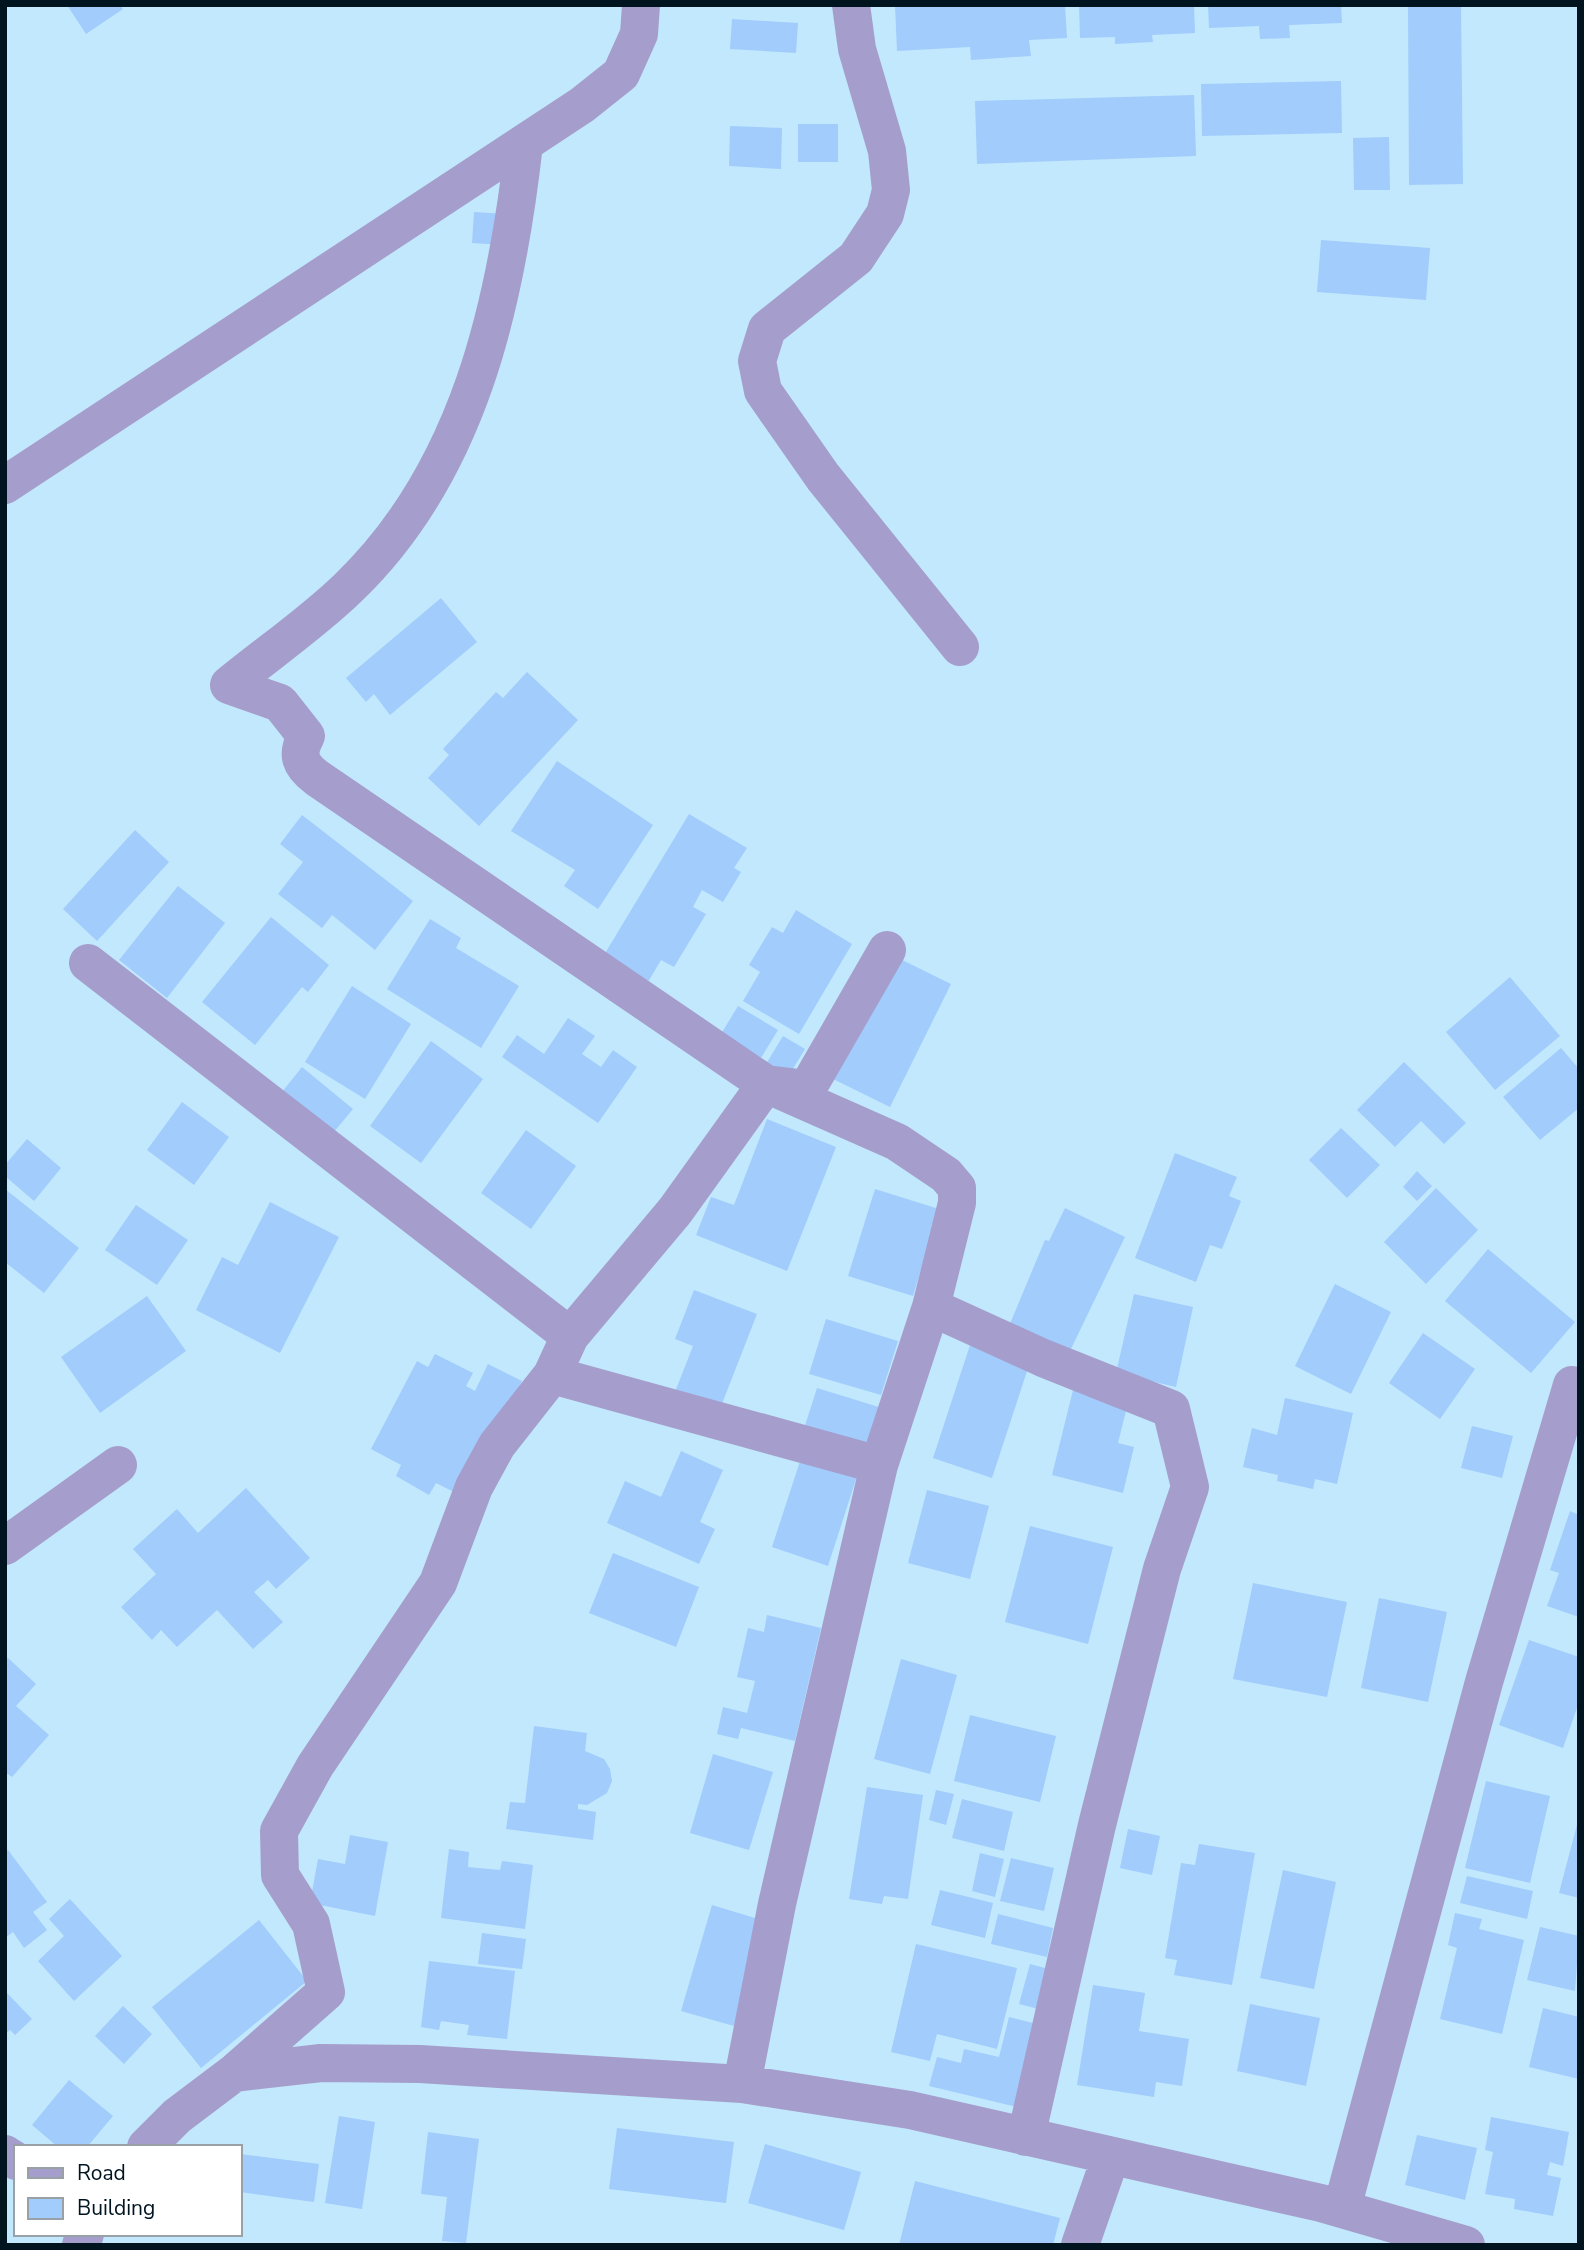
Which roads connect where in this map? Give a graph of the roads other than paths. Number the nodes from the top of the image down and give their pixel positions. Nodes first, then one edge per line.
1 (640, 5) edge
2 (850, 5) edge
3 (524, 144) junction
4 (5, 485) edge
5 (960, 647) dead end
6 (887, 950) dead end
7 (88, 963) dead end
8 (766, 1084) junction
9 (931, 1307) junction
10 (570, 1336) junction
11 (552, 1375) junction
12 (1572, 1385) dead end
13 (118, 1465) dead end
14 (879, 1465) junction
15 (5, 1546) edge
16 (234, 2073) junction
17 (742, 2084) junction
18 (1026, 2137) junction
19 (148, 2145) edge
20 (1111, 2157) junction
21 (1342, 2208) junction
22 (1080, 2245) edge
23 (1466, 2245) edge

1 - 3 street
2 - 5 street
3 - 4 street
3 - 8 street
6 - 8 street
7 - 10 street
8 - 9 street
8 - 10 street
9 - 14 street
9 - 18 street
10 - 11 street
11 - 14 street
11 - 16 street
12 - 21 street
13 - 15 street
14 - 17 street
16 - 17 street
16 - 19 street
17 - 18 street
18 - 20 street
20 - 21 street
20 - 22 street
21 - 23 street

